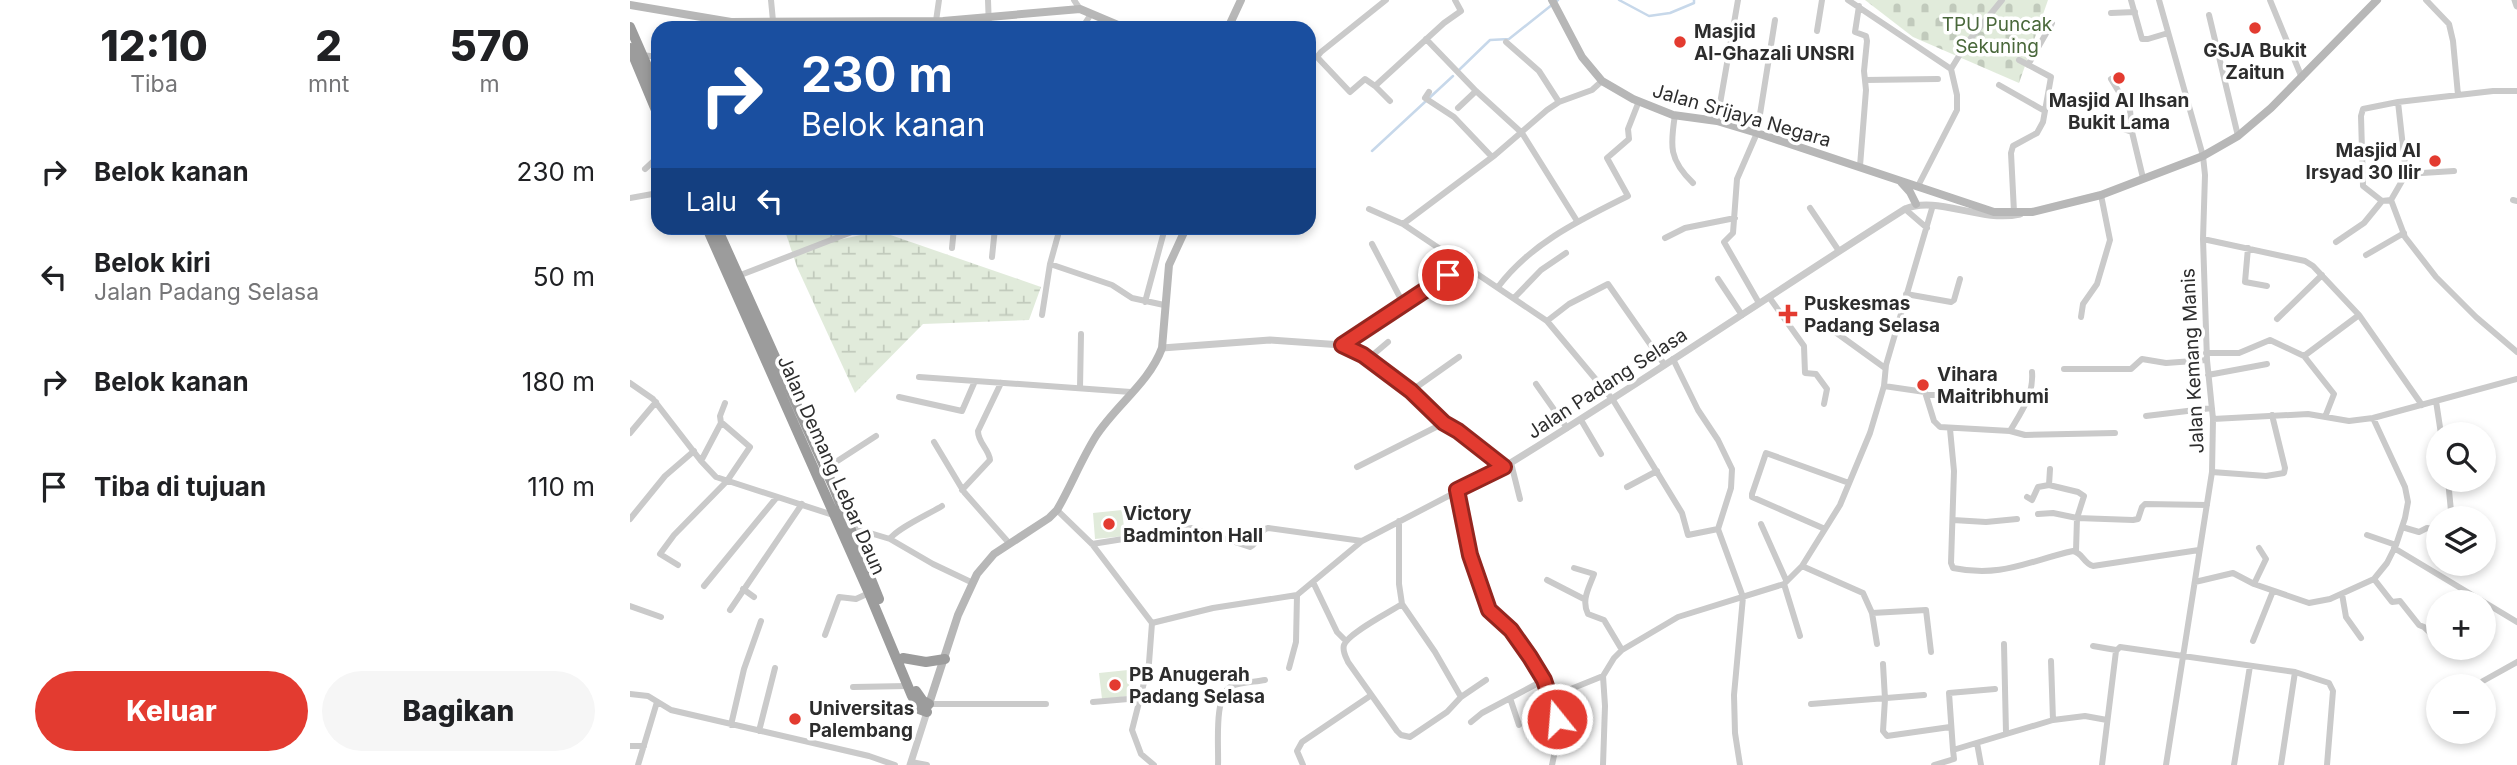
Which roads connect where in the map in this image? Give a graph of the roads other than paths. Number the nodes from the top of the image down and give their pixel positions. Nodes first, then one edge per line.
1 (771, 0) edge
2 (939, 0) edge
3 (988, 0) edge
4 (1074, 0) edge
5 (1241, 0) edge
6 (1385, 0) edge
7 (1455, 0) edge
8 (1552, 0) edge
9 (1738, 0) edge
10 (1822, 0) edge
11 (1848, 0) edge
12 (2002, 0) edge
13 (2131, 0) edge
14 (2159, 0) edge
15 (2270, 0) edge
16 (2377, 0) edge
17 (2426, 0) edge
18 (2516, 0) edge
19 (630, 5) edge
20 (1858, 6) junction
21 (2517, 6) edge
22 (1080, 9) junction
23 (2135, 12) junction
24 (2112, 13) dead end
25 (1091, 14) junction
26 (2209, 15) dead end
27 (990, 17) junction
28 (1775, 20) dead end
29 (725, 21) edge
30 (773, 21) edge
31 (936, 21) joint
32 (990, 21) edge
33 (1086, 21) edge
34 (1108, 21) edge
35 (1231, 21) edge
36 (2052, 23) dead end
37 (630, 27) edge
38 (1817, 31) dead end
39 (2168, 33) junction
40 (1426, 39) junction
41 (1506, 43) dead end
42 (630, 48) edge
43 (642, 55) junction
44 (651, 56) edge
45 (2019, 60) dead end
46 (2028, 65) junction
47 (1951, 69) junction
48 (651, 76) edge
49 (2302, 78) junction
50 (1938, 79) dead end
51 (2111, 79) dead end
52 (1865, 80) junction
53 (1602, 81) junction
54 (1999, 85) dead end
55 (1375, 86) junction
56 (1476, 91) junction
57 (2517, 91) edge
58 (1429, 92) dead end
59 (2458, 96) junction
60 (651, 98) edge
61 (1390, 101) dead end
62 (1639, 101) junction
63 (1559, 102) junction
64 (2398, 102) junction
65 (1458, 108) dead end
66 (2043, 110) junction
67 (1675, 115) junction
68 (1717, 121) junction
69 (2100, 121) dead end
70 (2132, 132) junction
71 (1522, 133) junction
72 (1757, 133) junction
73 (2238, 136) junction
74 (2203, 156) junction
75 (1492, 158) junction
76 (651, 163) edge
77 (1860, 166) junction
78 (645, 169) dead end
79 (2454, 171) dead end
80 (2406, 174) junction
81 (2143, 178) junction
82 (1899, 180) junction
83 (1693, 183) dead end
84 (1918, 186) junction
85 (651, 194) edge
86 (2101, 195) junction
87 (630, 198) edge
88 (2390, 200) junction
89 (2382, 201) junction
90 (1916, 204) junction
91 (1933, 205) junction
92 (1810, 208) dead end
93 (1369, 209) dead end
94 (1905, 209) junction
95 (2014, 212) junction
96 (2032, 212) junction
97 (1735, 218) junction
98 (1577, 221) junction
99 (1404, 224) junction
100 (1927, 228) junction
101 (2404, 233) junction
102 (710, 235) edge
103 (720, 235) edge
104 (843, 235) edge
105 (953, 235) edge
106 (994, 235) edge
107 (1058, 235) edge
108 (1164, 235) edge
109 (1183, 235) edge
110 (1665, 238) dead end
111 (2203, 239) junction
112 (2336, 242) dead end
113 (1372, 244) dead end
114 (952, 248) dead end
115 (2248, 248) junction
116 (1839, 251) junction
117 (1566, 253) dead end
118 (2366, 256) dead end
119 (992, 257) dead end
120 (1050, 264) junction
121 (1463, 264) junction
122 (2322, 275) junction
123 (738, 276) junction
124 (1718, 279) dead end
125 (1960, 279) dead end
126 (2267, 286) dead end
127 (1498, 287) junction
128 (1906, 294) junction
129 (1769, 297) junction
130 (1514, 298) junction
131 (1145, 302) junction
132 (1759, 303) junction
133 (1164, 305) junction
134 (1404, 305) junction
135 (1742, 315) junction
136 (2359, 315) junction
137 (1042, 316) dead end
138 (2081, 317) dead end
139 (2277, 319) dead end
140 (1547, 321) junction
141 (1826, 327) dead end
142 (1081, 334) dead end
143 (1388, 342) dead end
144 (1342, 345) junction
145 (1162, 348) junction
146 (2517, 352) edge
147 (2206, 356) junction
148 (2304, 356) junction
149 (1459, 357) dead end
150 (1368, 359) junction
151 (1673, 359) junction
152 (1664, 364) junction
153 (2267, 364) dead end
154 (1885, 368) junction
155 (2064, 369) dead end
156 (2032, 372) dead end
157 (2208, 375) junction
158 (919, 377) dead end
159 (2517, 379) edge
160 (975, 381) junction
161 (630, 383) edge
162 (1001, 383) junction
163 (1536, 384) dead end
164 (1884, 386) junction
165 (1080, 388) junction
166 (1411, 391) junction
167 (1131, 392) junction
168 (1984, 392) dead end
169 (1927, 395) junction
170 (899, 397) dead end
171 (1613, 400) junction
172 (2436, 401) junction
173 (656, 402) junction
174 (725, 403) dead end
175 (1824, 404) dead end
176 (2422, 405) junction
177 (2212, 408) junction
178 (2272, 415) junction
179 (2146, 416) dead end
180 (2325, 417) junction
181 (2373, 418) junction
182 (2213, 419) junction
183 (1581, 420) junction
184 (721, 422) junction
185 (2439, 422) edge
186 (1444, 423) junction
187 (1567, 429) junction
188 (1950, 429) junction
189 (2010, 430) junction
190 (630, 433) edge
191 (2115, 433) dead end
192 (876, 436) dead end
193 (934, 442) dead end
194 (694, 450) junction
195 (1601, 454) dead end
196 (701, 461) junction
197 (1508, 465) junction
198 (1357, 467) dead end
199 (825, 469) junction
200 (2050, 469) dead end
201 (1657, 471) junction
202 (2212, 472) junction
203 (727, 481) junction
204 (1849, 483) junction
205 (2049, 485) junction
206 (1627, 487) dead end
207 (962, 490) junction
208 (1457, 490) junction
209 (777, 496) junction
210 (2027, 497) dead end
211 (1520, 499) dead end
212 (802, 504) junction
213 (2207, 505) junction
214 (942, 506) dead end
215 (1057, 510) junction
216 (2038, 514) dead end
217 (2077, 518) junction
218 (630, 519) edge
219 (2017, 519) dead end
220 (843, 520) junction
221 (1953, 520) junction
222 (1399, 521) junction
223 (1761, 524) dead end
224 (2402, 527) junction
225 (2426, 528) edge
226 (1718, 529) junction
227 (1825, 529) junction
228 (2367, 535) dead end
229 (890, 539) junction
230 (1362, 541) junction
231 (1009, 543) junction
232 (1092, 544) junction
233 (2395, 547) junction
234 (2259, 548) dead end
235 (2199, 550) junction
236 (2076, 551) junction
237 (678, 565) dead end
238 (1802, 566) junction
239 (1574, 568) dead end
240 (2374, 579) junction
241 (1547, 580) dead end
242 (1313, 582) junction
243 (1785, 582) junction
244 (2195, 582) junction
245 (973, 583) junction
246 (2254, 584) junction
247 (704, 586) dead end
248 (743, 589) junction
249 (2460, 590) edge
250 (2273, 591) junction
251 (869, 593) junction
252 (2342, 594) junction
253 (1297, 595) junction
254 (754, 597) dead end
255 (1743, 597) junction
256 (1584, 599) junction
257 (1402, 604) junction
258 (630, 606) edge
259 (730, 610) dead end
260 (2496, 611) edge
261 (1872, 613) junction
262 (661, 617) dead end
263 (761, 621) dead end
264 (2517, 622) edge
265 (1153, 623) junction
266 (2426, 628) edge
267 (825, 635) dead end
268 (1800, 636) dead end
269 (2361, 638) dead end
270 (2253, 640) dead end
271 (1346, 641) junction
272 (2004, 644) dead end
273 (1877, 645) dead end
274 (2093, 646) dead end
275 (1622, 650) junction
276 (2116, 650) junction
277 (1931, 652) dead end
278 (2185, 656) junction
279 (903, 659) junction
280 (945, 659) junction
281 (2051, 661) dead end
282 (2517, 662) edge
283 (1883, 664) dead end
284 (2250, 666) junction
285 (775, 668) dead end
286 (1289, 668) dead end
287 (2295, 672) junction
288 (2496, 674) edge
289 (1603, 676) junction
290 (1265, 680) dead end
291 (1486, 680) dead end
292 (1544, 680) junction
293 (908, 686) junction
294 (853, 687) dead end
295 (1995, 690) dead end
296 (630, 695) edge
297 (1924, 695) dead end
298 (1370, 696) junction
299 (1461, 697) junction
300 (1550, 697) junction
301 (1140, 698) junction
302 (1510, 698) junction
303 (1885, 699) junction
304 (657, 702) junction
305 (1094, 702) dead end
306 (1046, 704) dead end
307 (1811, 704) dead end
308 (928, 708) junction
309 (2053, 720) junction
310 (2107, 720) junction
311 (1471, 722) dead end
312 (731, 725) junction
313 (1519, 725) dead end
314 (1950, 727) junction
315 (759, 731) junction
316 (2006, 733) junction
317 (1977, 743) junction
318 (630, 746) edge
319 (644, 746) junction
320 (1953, 750) junction
321 (911, 763) edge
322 (638, 765) edge
323 (895, 765) edge
324 (927, 765) edge
325 (1154, 765) edge
326 (1218, 765) edge
327 (1303, 765) edge
328 (1552, 765) edge
329 (1604, 765) edge
330 (1740, 765) edge
331 (1934, 765) edge
332 (1981, 765) edge
333 (2102, 765) edge
334 (2166, 765) edge
335 (2234, 765) edge
336 (2281, 765) edge
337 (2327, 765) edge

1 - 30 street
2 - 31 street
3 - 27 street
4 - 22 street
5 - 35 main road
6 - 55 street
7 - 40 street
8 - 53 main road, Jalan Srijaya Negara
9 - 68 street
10 - 38 street
11 - 20 street
12 - 47 street
13 - 23 street
14 - 39 street, Jalan Kemang Manis
15 - 49 street
16 - 49 main road, Jalan Srijaya Negara
17 - 59 street
18 - 21 street
19 - 29 main road
20 - 47 street
20 - 52 street
22 - 25 main road
22 - 27 main road
23 - 24 street
23 - 39 street
25 - 33 street
25 - 34 main road
26 - 73 street
27 - 31 main road
27 - 32 street
28 - 72 street
36 - 46 street
37 - 43 highway
39 - 74 street, Jalan Kemang Manis
40 - 55 street
40 - 56 street
41 - 63 street
42 - 60 highway
43 - 44 street
43 - 48 highway
45 - 46 street
46 - 66 street
47 - 84 street
49 - 73 main road, Jalan Srijaya Negara
50 - 52 street
51 - 70 street
52 - 77 street
53 - 62 main road, Jalan Srijaya Negara
53 - 63 street
54 - 66 street
55 - 61 street
56 - 65 street
56 - 71 street
57 - 59 street
58 - 75 street
59 - 64 street
62 - 67 main road, Jalan Srijaya Negara
62 - 98 street
63 - 71 street
64 - 80 street
64 - 89 street
66 - 95 street
67 - 68 main road, Jalan Srijaya Negara
67 - 83 street
68 - 72 main road, Jalan Srijaya Negara
69 - 70 street
70 - 81 street
71 - 75 street
71 - 98 street
72 - 77 main road, Jalan Srijaya Negara
72 - 97 street
73 - 74 main road, Jalan Srijaya Negara
74 - 81 main road, Jalan Srijaya Negara
74 - 111 street, Jalan Kemang Manis
75 - 99 street
76 - 78 street
77 - 82 main road, Jalan Srijaya Negara
79 - 80 street
80 - 88 street
81 - 86 main road, Jalan Srijaya Negara
82 - 84 main road, Jalan Srijaya Negara
82 - 90 main road
84 - 95 main road, Jalan Srijaya Negara
85 - 87 street
86 - 96 main road, Jalan Srijaya Negara
86 - 138 street
88 - 89 street
88 - 101 street
89 - 112 street
90 - 91 street, Jalan Padang Selasa
90 - 94 street, Jalan Padang Selasa
91 - 96 street, Jalan Padang Selasa
91 - 100 street
92 - 116 street
93 - 99 street
94 - 100 street
94 - 116 street, Jalan Padang Selasa
95 - 96 main road, Jalan Srijaya Negara
97 - 110 street
97 - 132 street
98 - 127 street
99 - 121 street
100 - 128 street
101 - 118 street
101 - 146 street
102 - 220 highway, Jalan Demang Lebar Daun
103 - 123 highway, Jalan Demang Lebar Daun
104 - 123 street
105 - 114 street
106 - 119 street
107 - 120 street
108 - 131 street
109 - 133 main road
111 - 115 street
111 - 147 street, Jalan Kemang Manis
113 - 134 street
115 - 122 street
115 - 126 street
116 - 129 street, Jalan Padang Selasa
117 - 130 street
120 - 131 street
120 - 137 street
121 - 127 street
121 - 134 street
122 - 136 street
122 - 139 street
123 - 199 highway, Jalan Demang Lebar Daun
124 - 135 street
125 - 128 street
127 - 130 street
128 - 154 street
129 - 132 street, Jalan Padang Selasa
129 - 175 street
130 - 140 street
131 - 133 street
132 - 135 street, Jalan Padang Selasa
133 - 145 main road
134 - 144 street
135 - 151 street, Jalan Padang Selasa
136 - 148 street
136 - 176 street
140 - 152 street
140 - 171 street
141 - 154 street
142 - 165 street
143 - 150 street
144 - 145 street
144 - 150 street
145 - 167 main road
147 - 148 street
147 - 155 street
147 - 157 street, Jalan Kemang Manis
148 - 180 street
149 - 166 street
150 - 166 street
151 - 152 street, Jalan Padang Selasa
151 - 226 street
152 - 171 street, Jalan Padang Selasa
153 - 157 street
154 - 164 street
156 - 189 street
157 - 177 street, Jalan Kemang Manis
158 - 160 street
159 - 172 street
160 - 162 street
160 - 170 street
161 - 173 street
162 - 165 street
162 - 207 street
163 - 187 street
164 - 169 street
164 - 204 street
165 - 167 street
166 - 186 street
167 - 215 main road
168 - 169 street
169 - 188 street
171 - 183 street, Jalan Padang Selasa
171 - 201 street
172 - 176 street
172 - 185 street
173 - 190 street
173 - 194 street
174 - 184 street
176 - 181 street
177 - 179 street
177 - 182 street, Jalan Kemang Manis
178 - 180 street
178 - 182 street
178 - 202 street
180 - 181 street
181 - 224 street
182 - 202 street, Jalan Kemang Manis
183 - 187 street, Jalan Padang Selasa
183 - 195 street
184 - 196 street
184 - 203 street
186 - 197 street
186 - 198 street
187 - 197 street, Jalan Padang Selasa
188 - 189 street
188 - 221 street
189 - 191 street
192 - 199 street
193 - 207 street
194 - 196 street
194 - 218 street
196 - 203 street
197 - 208 street
197 - 211 street
199 - 220 highway, Jalan Demang Lebar Daun
200 - 205 street
201 - 206 street
201 - 226 street
202 - 213 street, Jalan Kemang Manis
203 - 209 street
203 - 237 street
204 - 227 street
204 - 227 street
205 - 210 street
205 - 217 street
207 - 231 street
208 - 222 street
208 - 292 street
209 - 212 street
209 - 247 street
212 - 220 street
212 - 248 street
213 - 217 street
213 - 235 street, Jalan Kemang Manis
214 - 229 street
215 - 231 main road
215 - 232 street
216 - 217 street
217 - 236 street
219 - 221 street
220 - 229 street
220 - 251 highway, Jalan Demang Lebar Daun
220 - 279 highway, Jalan Demang Lebar Daun
221 - 236 street
222 - 230 street
222 - 257 street
223 - 243 street
224 - 225 street
224 - 233 street
226 - 255 street
227 - 238 street
228 - 233 street
229 - 245 street
230 - 232 street
230 - 242 street
231 - 245 main road
232 - 265 street
233 - 240 street
233 - 249 street
234 - 246 street
235 - 236 street
235 - 244 street, Jalan Kemang Manis
238 - 243 street
238 - 261 street
239 - 256 street
240 - 252 street
240 - 266 street
241 - 256 street
242 - 253 street
242 - 271 street
243 - 255 street
243 - 268 street
244 - 246 street
244 - 278 street, Jalan Kemang Manis
245 - 280 main road
246 - 250 street
248 - 254 street
248 - 259 street
250 - 252 street
250 - 270 street
251 - 267 street
251 - 293 highway, Jalan Demang Lebar Daun
252 - 269 street
253 - 265 street
253 - 286 street
255 - 275 street
255 - 330 street
256 - 275 street
257 - 271 street
257 - 299 street
258 - 262 street
260 - 264 street
261 - 273 street
261 - 277 street
263 - 312 street
265 - 301 street
271 - 298 street
272 - 316 street
274 - 276 street
275 - 289 street
276 - 278 street
276 - 310 street
278 - 284 street
278 - 334 street, Jalan Kemang Manis
279 - 280 highway
279 - 308 highway, Jalan Demang Lebar Daun
280 - 308 main road
281 - 309 street
282 - 288 street
283 - 303 street
284 - 287 street
284 - 335 street
285 - 315 street
287 - 336 street
287 - 337 street
289 - 300 street
289 - 329 street
290 - 326 street
291 - 299 street
292 - 300 street
292 - 302 street
293 - 294 street
293 - 308 highway, Jalan Demang Lebar Daun
295 - 314 street
296 - 304 street
297 - 303 street
298 - 299 street
298 - 327 street
300 - 328 street
301 - 305 street
301 - 325 street
302 - 311 street
302 - 313 street
303 - 307 street
303 - 314 street
304 - 312 street
304 - 319 street
306 - 308 street
308 - 321 street
309 - 310 street
309 - 316 street
310 - 333 street
312 - 315 street
314 - 320 street
315 - 323 street
316 - 317 street
317 - 320 street
317 - 332 street
318 - 319 street
319 - 322 street
320 - 331 street
321 - 324 street

